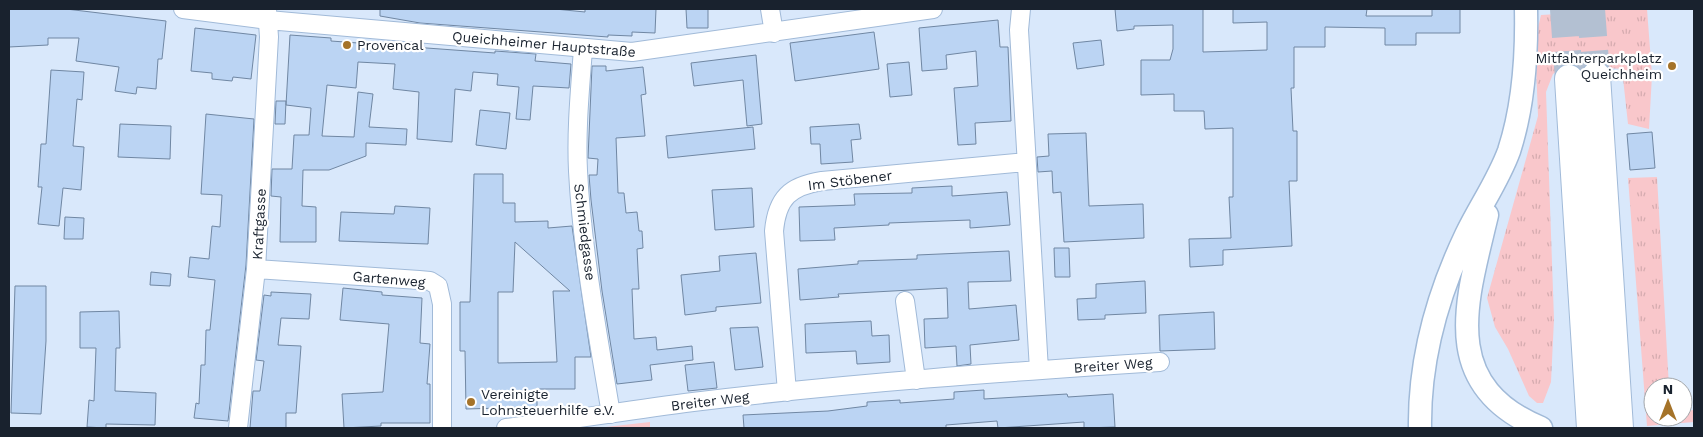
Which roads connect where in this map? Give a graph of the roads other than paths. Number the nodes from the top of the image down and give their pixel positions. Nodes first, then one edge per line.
1 (183, 9) edge
2 (770, 9) edge
3 (933, 9) edge
4 (1021, 9) edge
5 (1526, 9) edge
6 (267, 14) edge
7 (774, 33) junction
8 (583, 49) junction
9 (1596, 76) tunnel mouth
10 (1569, 79) tunnel mouth
11 (1026, 162) junction
12 (1494, 187) junction
13 (256, 269) junction
14 (905, 301) dead end
15 (1160, 362) dead end
16 (1039, 370) junction
17 (916, 380) junction
18 (787, 392) junction
19 (611, 414) junction
20 (238, 428) edge
21 (442, 428) edge
22 (506, 428) edge
23 (1420, 428) edge
24 (1541, 428) edge
25 (1591, 428) edge
26 (1619, 428) edge

1 - 6 street, Queichheimer Hauptstraße
2 - 7 street
3 - 7 street, Queichheimer Hauptstraße
4 - 11 street
5 - 12 street
6 - 8 street, Queichheimer Hauptstraße
6 - 13 street, Kraftgasse
7 - 8 street, Queichheimer Hauptstraße
8 - 19 street, Schmiedgasse
9 - 26 highway
10 - 25 highway
11 - 16 street
11 - 18 street, Im Stöbener
12 - 23 street
12 - 24 street
13 - 20 street, Kraftgasse
13 - 21 street, Gartenweg
14 - 17 street
15 - 16 street, Breiter Weg
16 - 17 street, Breiter Weg
17 - 18 street, Breiter Weg
18 - 19 street, Breiter Weg
19 - 22 street, Breiter Weg

